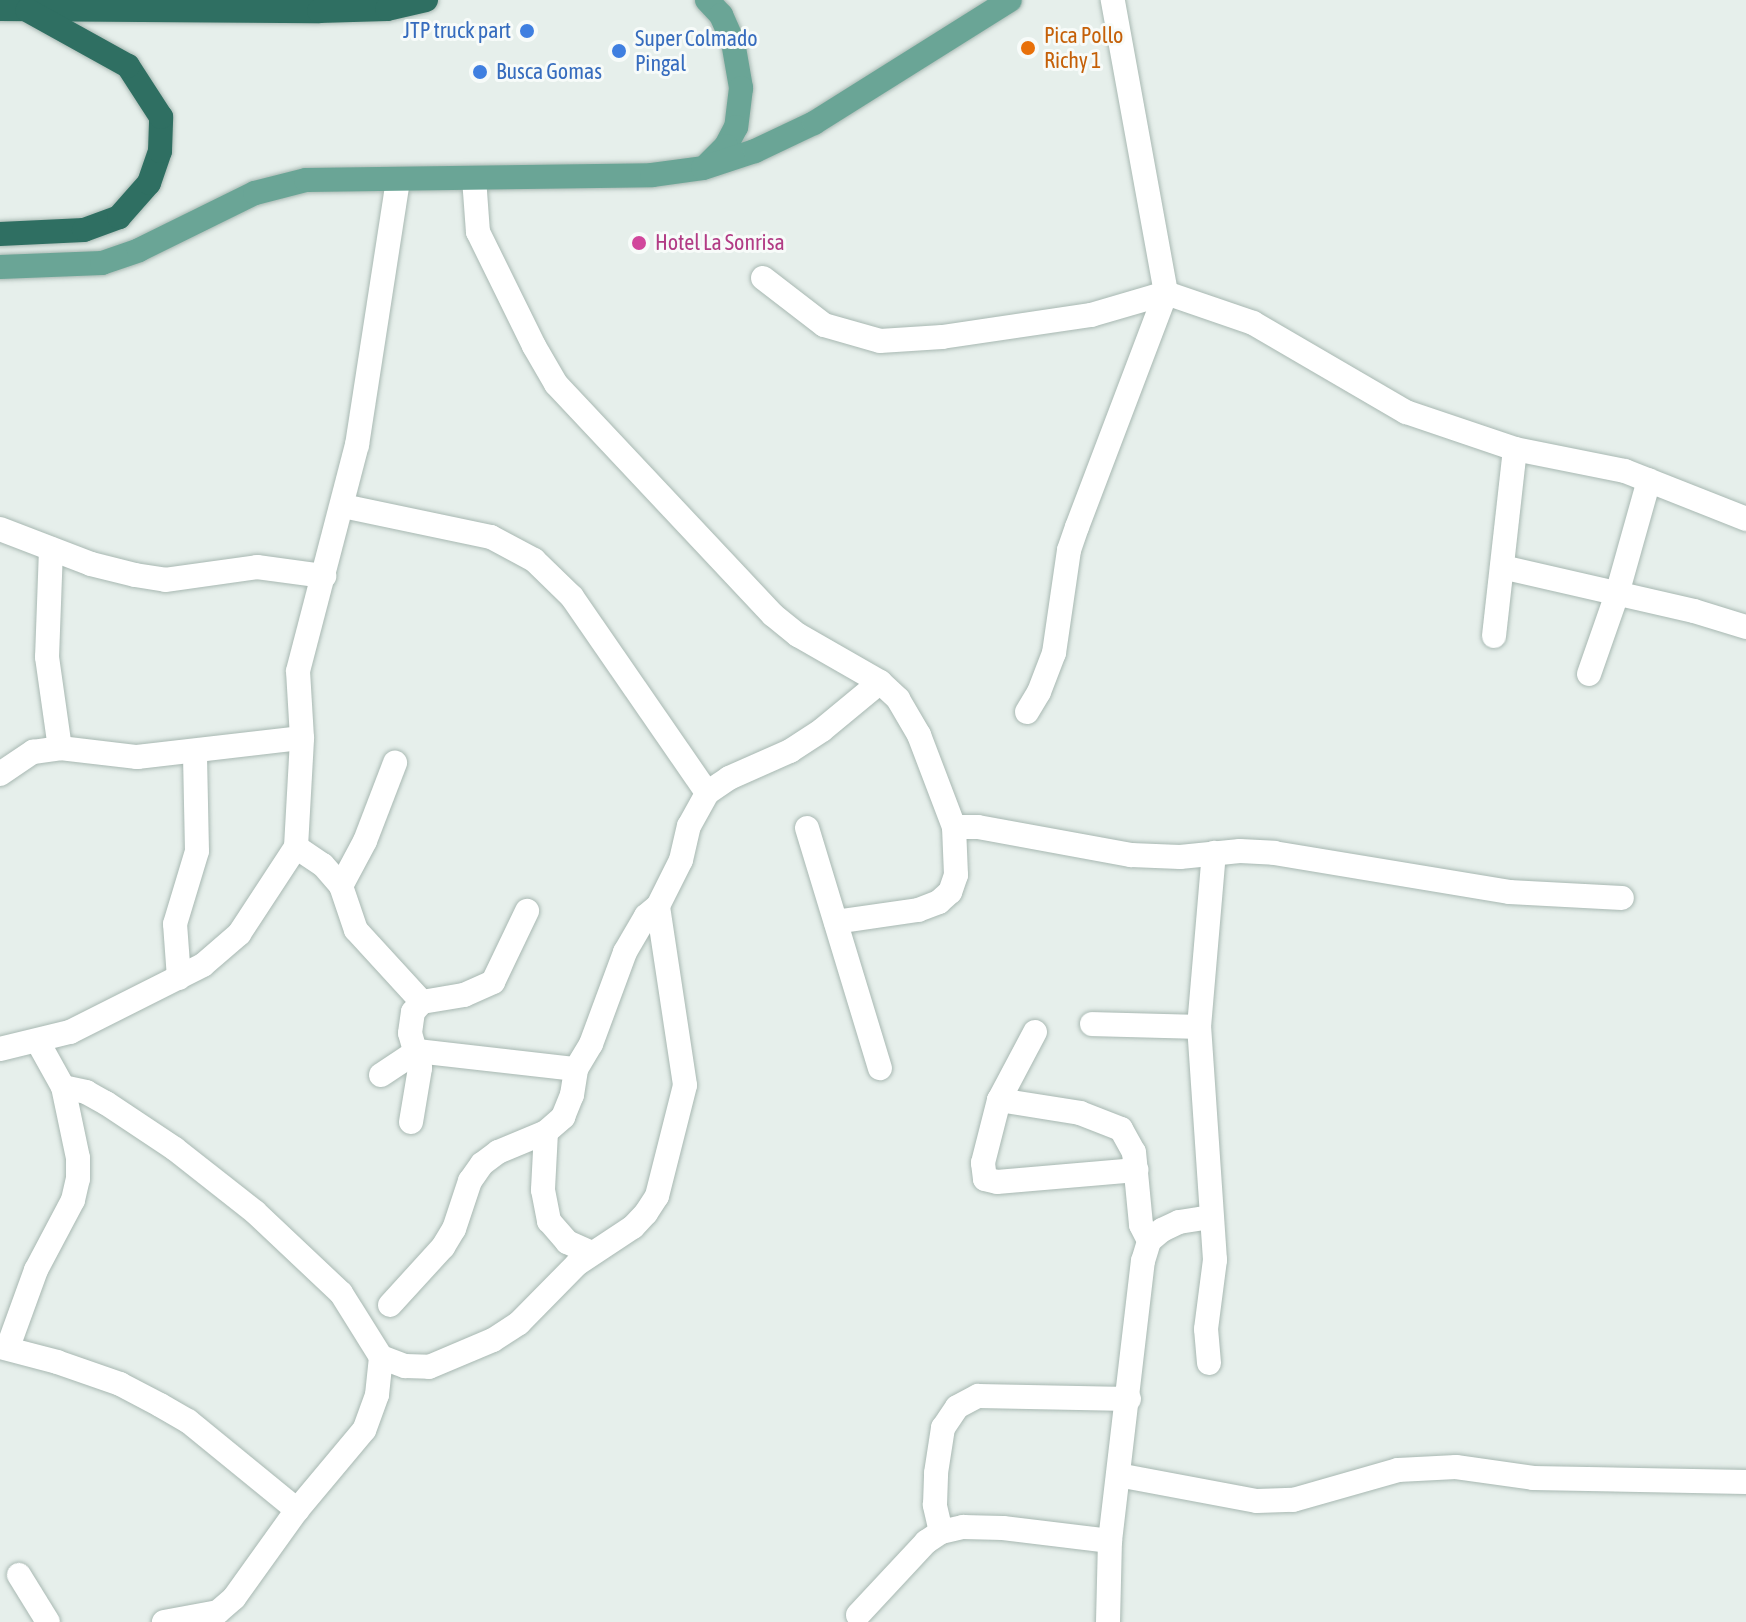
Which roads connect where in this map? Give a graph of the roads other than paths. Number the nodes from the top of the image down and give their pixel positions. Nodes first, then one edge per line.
1 (426, 0) edge
2 (707, 0) edge
3 (1010, 0) edge
4 (1113, 0) edge
5 (12, 9) edge
6 (703, 168) junction
7 (474, 178) junction
8 (398, 180) junction
9 (0, 234) edge
10 (0, 267) edge
11 (763, 278) dead end
12 (1166, 293) junction
13 (1515, 449) junction
14 (1649, 480) junction
15 (343, 506) junction
16 (1746, 519) edge
17 (0, 529) edge
18 (51, 549) junction
19 (1502, 567) junction
20 (324, 576) junction
21 (1617, 594) junction
22 (1746, 627) edge
23 (1494, 636) dead end
24 (1589, 674) dead end
25 (880, 682) junction
26 (1027, 712) dead end
27 (302, 738) junction
28 (60, 748) junction
29 (195, 752) junction
30 (395, 763) dead end
31 (0, 774) edge
32 (707, 793) junction
33 (954, 827) junction
34 (807, 828) dead end
35 (296, 847) junction
36 (1214, 853) junction
37 (341, 886) junction
38 (1622, 898) dead end
39 (658, 906) junction
40 (527, 911) dead end
41 (836, 922) junction
42 (179, 978) junction
43 (422, 1002) junction
44 (1092, 1024) dead end
45 (1199, 1027) junction
46 (1035, 1032) dead end
47 (38, 1042) junction
48 (0, 1049) edge
49 (417, 1051) junction
50 (880, 1068) dead end
51 (576, 1069) junction
52 (381, 1075) dead end
53 (63, 1087) junction
54 (999, 1100) junction
55 (411, 1122) dead end
56 (546, 1132) junction
57 (1136, 1170) junction
58 (1211, 1217) junction
59 (1149, 1241) junction
60 (592, 1253) junction
61 (390, 1305) dead end
62 (4, 1347) edge
63 (381, 1357) junction
64 (1209, 1363) dead end
65 (1129, 1399) junction
66 (1118, 1475) junction
67 (1746, 1482) edge
68 (297, 1510) junction
69 (941, 1532) junction
70 (1110, 1541) junction
71 (19, 1575) dead end
72 (858, 1615) dead end
73 (48, 1622) edge
74 (164, 1622) edge
75 (1108, 1622) edge

1 - 5 highway
2 - 6 main road
3 - 6 main road
4 - 12 street
5 - 9 highway
6 - 7 main road
7 - 8 main road
7 - 25 street
8 - 10 main road
8 - 15 street
11 - 12 street
12 - 13 street
12 - 26 street
13 - 14 street
13 - 19 street
14 - 16 street
14 - 21 street
15 - 20 street
15 - 32 street
17 - 18 street
18 - 20 street
18 - 28 street
19 - 21 street
19 - 23 street
20 - 27 street
21 - 22 street
21 - 24 street
25 - 32 street
25 - 33 street
27 - 29 street
27 - 35 street
28 - 29 street
28 - 31 street
29 - 42 street
30 - 37 street
32 - 39 street
33 - 36 street
33 - 41 street
34 - 41 street
35 - 37 street
35 - 42 street
36 - 38 street
36 - 45 street
37 - 43 street
39 - 51 street
39 - 60 street
40 - 43 street
41 - 50 street
42 - 47 street
43 - 49 street
44 - 45 street
45 - 58 street
46 - 54 street
47 - 48 street
47 - 53 street
49 - 51 street
49 - 52 street
49 - 55 street
51 - 56 street
53 - 62 street
53 - 63 street
54 - 57 street
54 - 57 street
56 - 60 street
56 - 61 street
57 - 59 street
58 - 59 street
58 - 64 street
59 - 65 street
60 - 63 street
62 - 68 street
63 - 68 street
65 - 66 street
65 - 69 street
66 - 67 street
66 - 70 street
68 - 74 street
69 - 70 street
69 - 72 street
70 - 75 street
71 - 73 street

